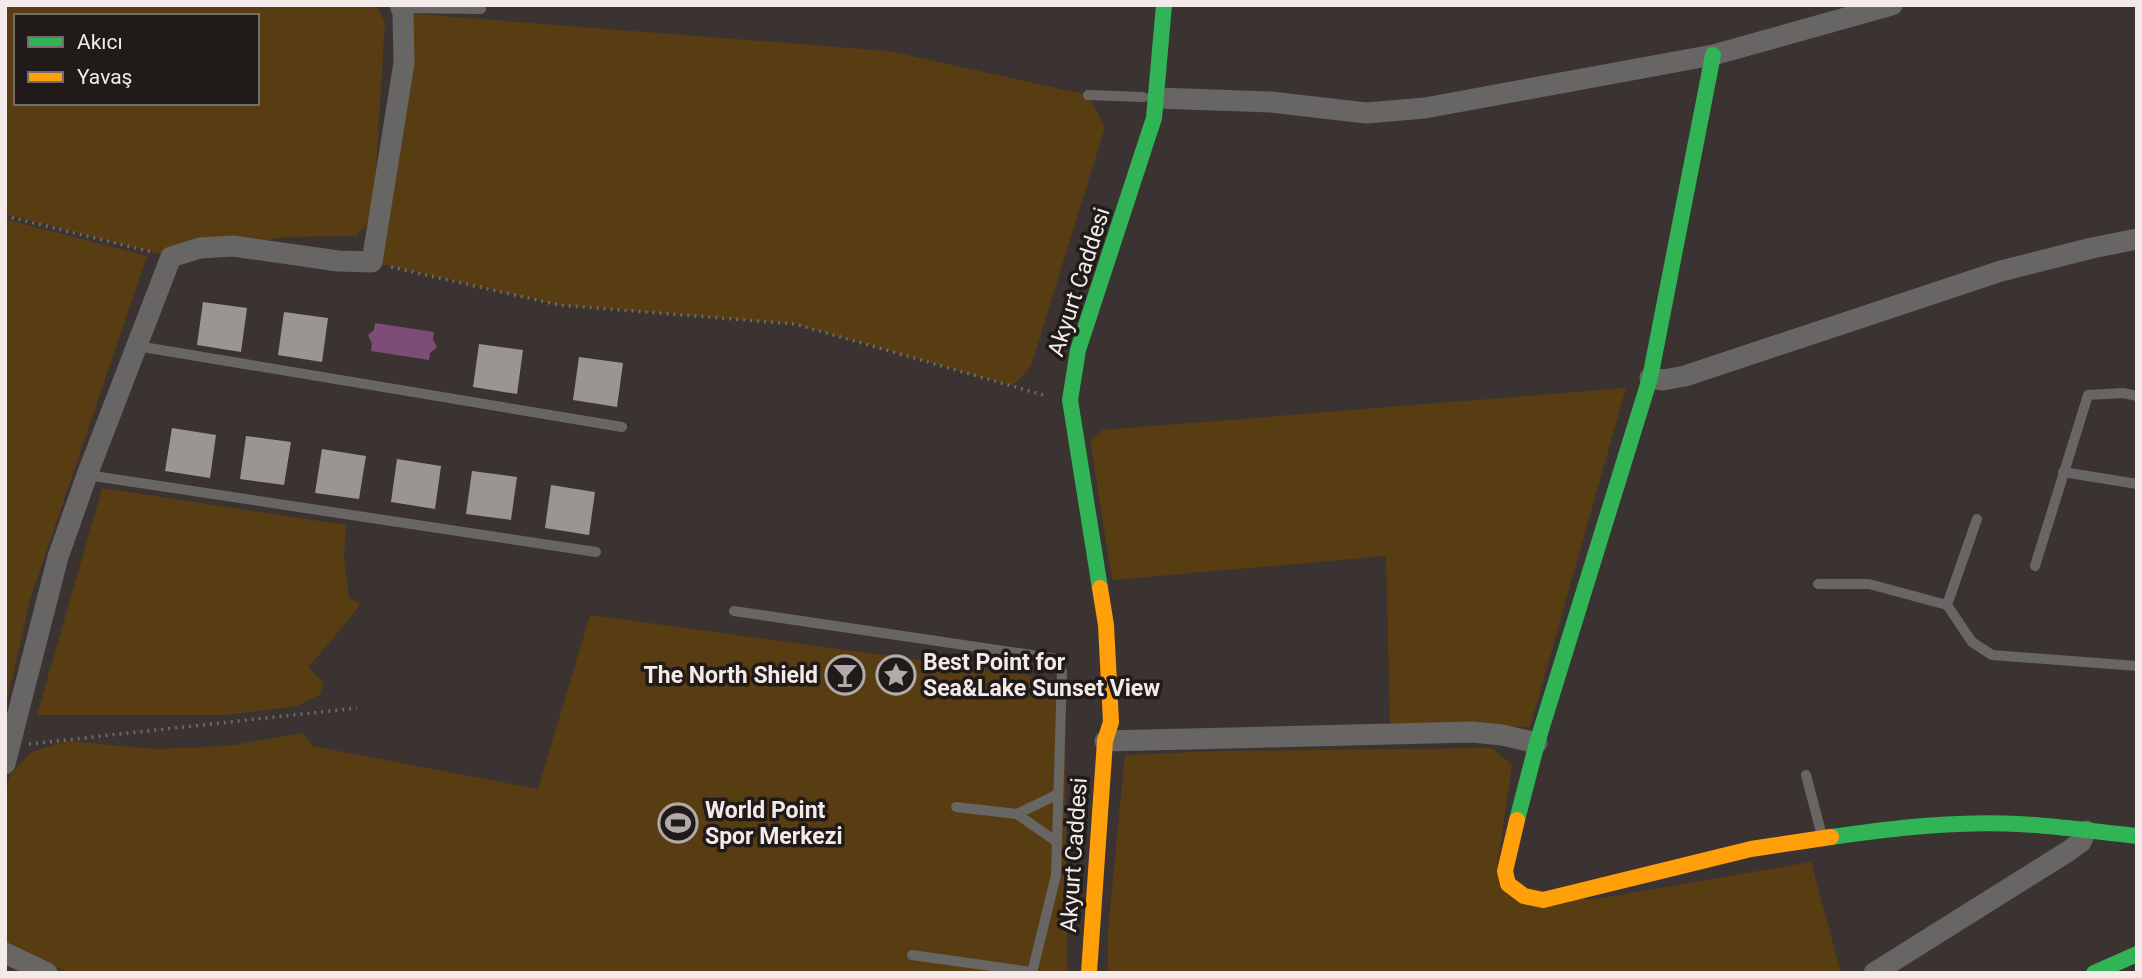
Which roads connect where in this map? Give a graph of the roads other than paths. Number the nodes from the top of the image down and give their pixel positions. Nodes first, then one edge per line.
1 (1150, 5) edge
2 (1164, 5) edge
3 (1892, 5) edge
4 (401, 7) edge
5 (481, 9) dead end
6 (1713, 55) junction
7 (1088, 94) dead end
8 (1150, 97) junction
9 (2137, 239) edge
10 (137, 346) junction
11 (1650, 378) junction
12 (2137, 396) edge
13 (622, 427) dead end
14 (2063, 472) junction
15 (87, 475) junction
16 (2137, 484) edge
17 (1976, 519) dead end
18 (596, 552) dead end
19 (2035, 566) dead end
20 (1818, 584) dead end
21 (1947, 605) junction
22 (734, 611) dead end
23 (2137, 666) edge
24 (1105, 741) junction
25 (1537, 743) junction
26 (8, 755) edge
27 (1806, 775) dead end
28 (1058, 793) junction
29 (956, 807) dead end
30 (1017, 814) junction
31 (2086, 831) junction
32 (2137, 836) edge
33 (1823, 839) junction
34 (1057, 842) junction
35 (5, 953) edge
36 (2137, 954) edge
37 (912, 955) dead end
38 (47, 973) edge
39 (1032, 973) edge
40 (1090, 973) edge
41 (1874, 973) edge
42 (2094, 973) edge

1 - 8 street, Akyurt Caddesi
2 - 8 street, Akyurt Caddesi
3 - 6 street
4 - 5 lane
4 - 10 street
6 - 8 street
6 - 11 street
7 - 8 lane
8 - 24 street, Akyurt Caddesi
8 - 24 street, Akyurt Caddesi
9 - 11 street
10 - 13 lane
10 - 15 street
11 - 25 street
12 - 14 lane
14 - 16 lane
14 - 19 lane
15 - 18 lane
15 - 26 street
17 - 21 lane
20 - 21 lane
21 - 23 lane
22 - 28 lane
24 - 25 street
24 - 40 street, Akyurt Caddesi
25 - 33 street
27 - 33 lane
28 - 30 lane
28 - 34 lane
29 - 30 lane
30 - 34 lane
31 - 32 street
31 - 33 street
31 - 41 street
34 - 39 lane
35 - 38 street
36 - 42 street
37 - 39 lane

